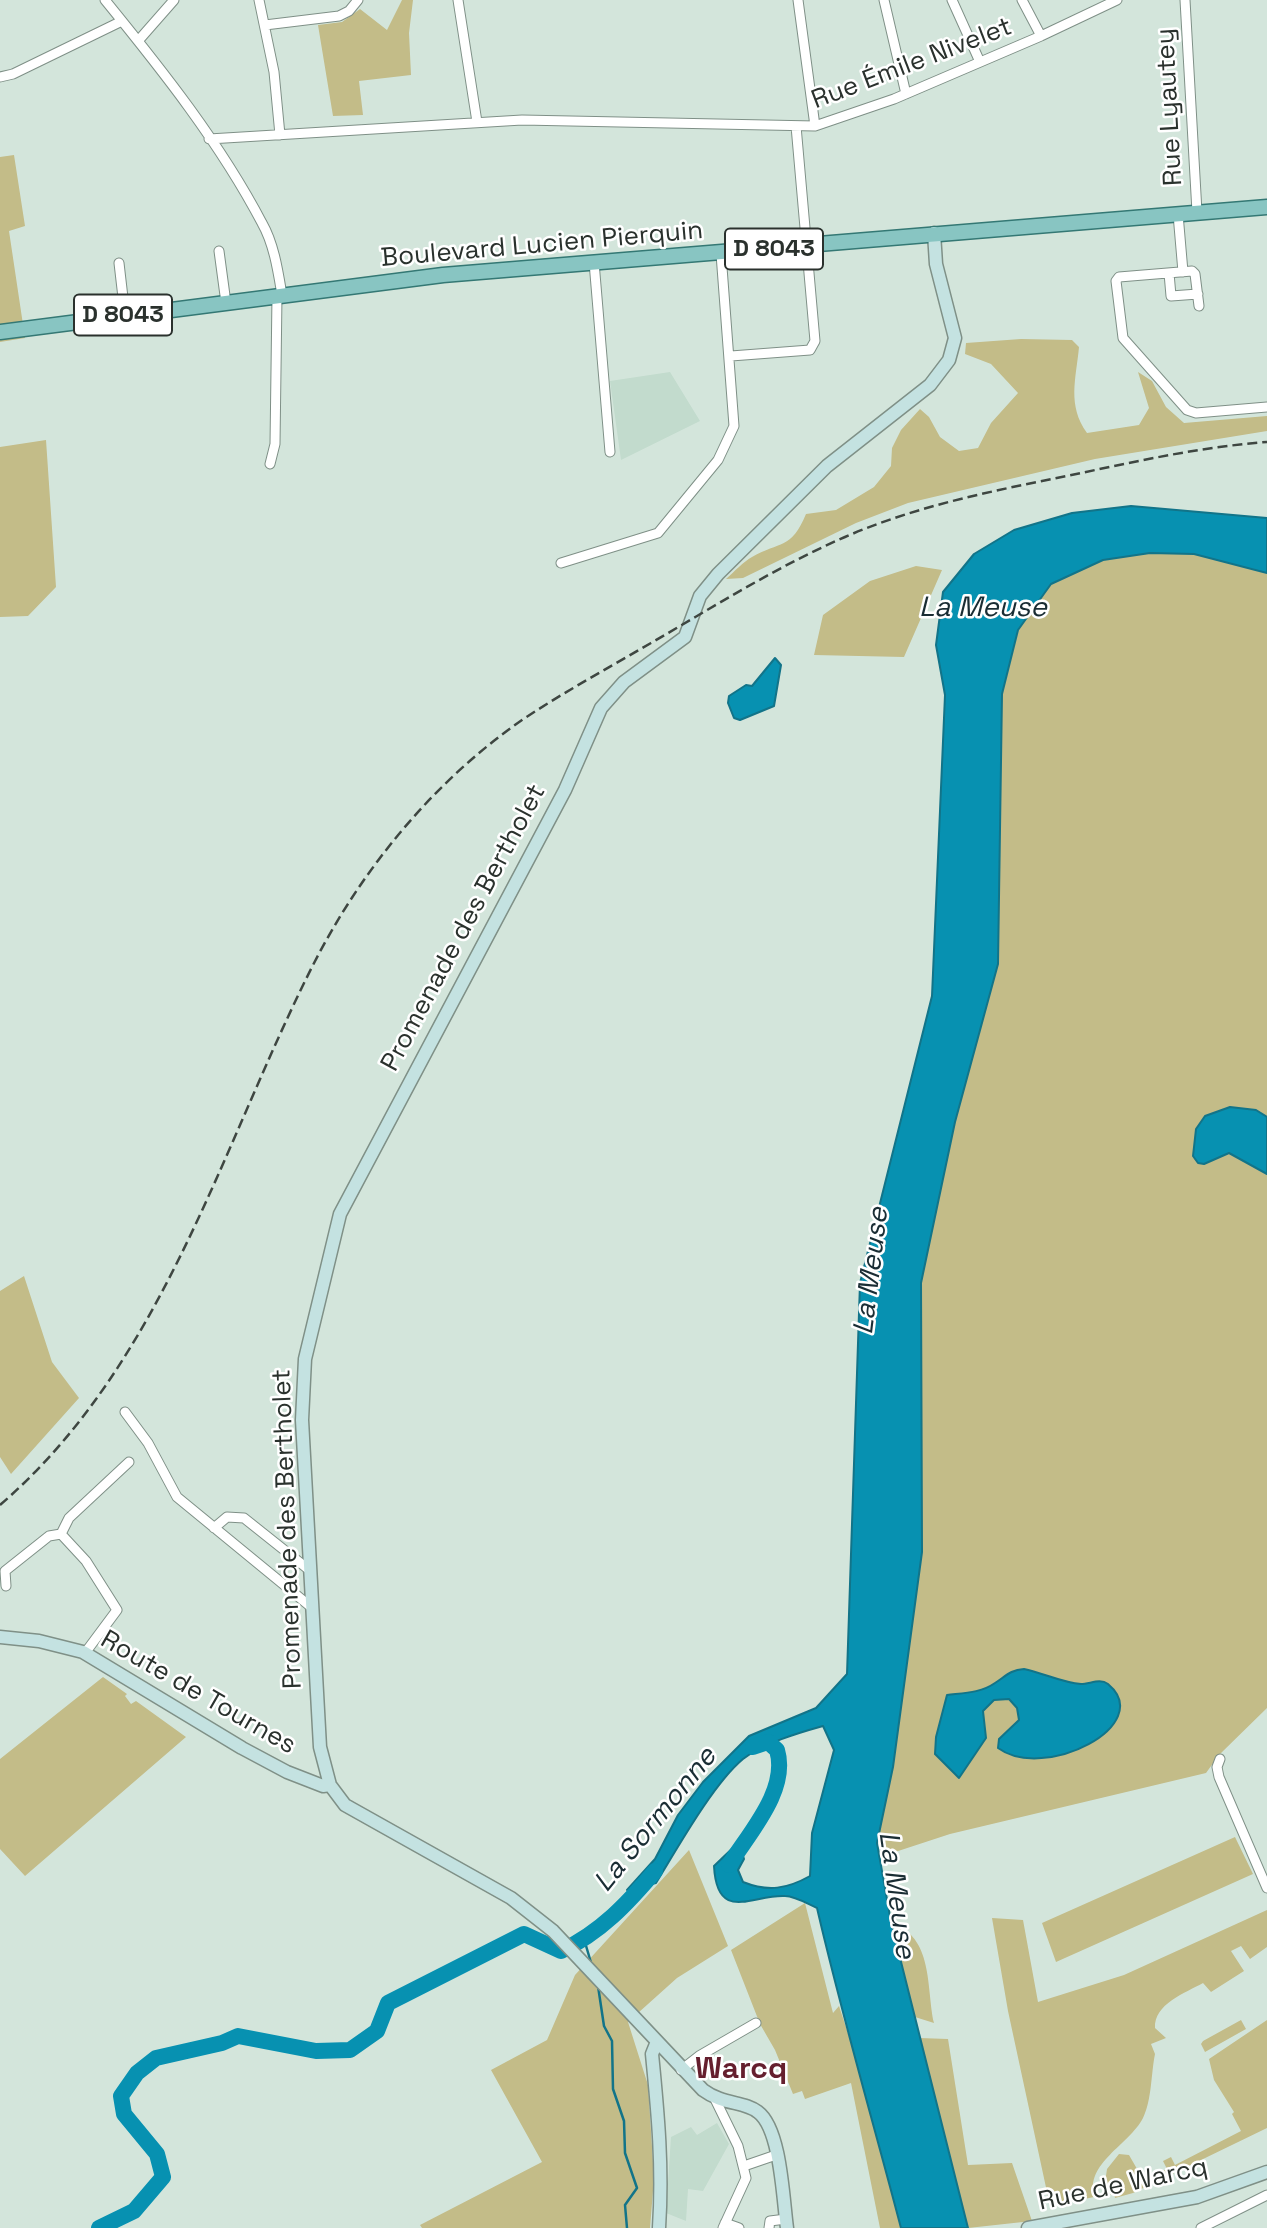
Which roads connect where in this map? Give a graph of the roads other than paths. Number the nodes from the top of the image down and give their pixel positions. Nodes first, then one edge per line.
1 (106, 0) edge
2 (174, 0) edge
3 (259, 0) edge
4 (358, 0) edge
5 (458, 0) edge
6 (798, 0) edge
7 (884, 0) edge
8 (952, 0) edge
9 (1022, 0) edge
10 (1117, 0) edge
11 (1185, 0) edge
12 (122, 21) junction
13 (265, 25) junction
14 (1041, 36) junction
15 (138, 41) junction
16 (981, 62) junction
17 (0, 77) edge
18 (906, 94) junction
19 (477, 122) junction
20 (796, 126) junction
21 (815, 127) junction
22 (280, 135) junction
23 (209, 139) junction
24 (1267, 206) edge
25 (1197, 212) junction
26 (1178, 214) junction
27 (934, 233) junction
28 (807, 246) junction
29 (219, 251) dead end
30 (721, 254) junction
31 (593, 262) junction
32 (119, 263) dead end
33 (1183, 272) junction
34 (1169, 274) junction
35 (1198, 294) junction
36 (280, 295) junction
37 (226, 303) junction
38 (1199, 306) dead end
39 (125, 315) junction
40 (0, 332) edge
41 (731, 356) junction
42 (1267, 407) edge
43 (610, 452) dead end
44 (270, 464) dead end
45 (561, 563) dead end
46 (125, 1412) dead end
47 (129, 1462) dead end
48 (214, 1528) junction
49 (61, 1534) junction
50 (308, 1569) junction
51 (6, 1586) dead end
52 (311, 1607) junction
53 (0, 1637) edge
54 (85, 1653) junction
55 (1220, 1759) dead end
56 (330, 1785) junction
57 (1267, 1888) edge
58 (756, 2023) dead end
59 (656, 2044) junction
60 (681, 2070) junction
61 (715, 2099) junction
62 (776, 2155) junction
63 (744, 2166) junction
64 (1267, 2172) edge
65 (1267, 2195) edge
66 (787, 2223) edge
67 (724, 2226) edge
68 (659, 2228) edge
69 (739, 2228) edge
70 (769, 2228) edge
71 (1028, 2228) edge
72 (1201, 2228) edge

1 - 12 street
2 - 15 street
3 - 13 street
4 - 13 street
5 - 19 street
6 - 21 street
7 - 18 street
8 - 16 street
9 - 14 street
10 - 14 street, Rue Émile Nivelet
11 - 25 street, Rue Lyautey
12 - 15 street
12 - 17 street
13 - 22 street
14 - 16 street, Rue Émile Nivelet
15 - 23 street
16 - 18 street, Rue Émile Nivelet
18 - 21 street, Rue Émile Nivelet
19 - 20 street, Rue Émile Nivelet
19 - 22 street, Rue Émile Nivelet
20 - 21 street, Rue Émile Nivelet
20 - 28 street
22 - 23 street, Rue Émile Nivelet
23 - 36 street
24 - 25 main road, Boulevard Lucien Pierquin / D 8043
25 - 26 main road, Boulevard Lucien Pierquin / D 8043
26 - 27 main road, Boulevard Lucien Pierquin / D 8043
26 - 33 street
27 - 28 main road, Boulevard Lucien Pierquin / D 8043
27 - 50 street, Promenade des Bertholet
28 - 30 main road, Boulevard Lucien Pierquin / D 8043
28 - 41 street
29 - 37 street
30 - 31 main road, Boulevard Lucien Pierquin / D 8043
30 - 41 street
31 - 36 main road, Boulevard Lucien Pierquin / D 8043
31 - 43 street
32 - 39 street
33 - 34 street
33 - 35 street
34 - 35 street
34 - 42 street
35 - 38 street
36 - 37 main road, D 8043
36 - 44 street
37 - 39 main road, D 8043
39 - 40 main road, D 8043
41 - 45 street
46 - 48 street
47 - 49 street
48 - 50 street
48 - 52 street
49 - 51 street
49 - 54 street
50 - 52 street, Promenade des Bertholet
52 - 56 street, Promenade des Bertholet
53 - 54 street, Route de Tournes
54 - 56 street, Route de Tournes
55 - 57 street
56 - 59 street
58 - 60 street
59 - 60 street
59 - 68 street
60 - 61 street
61 - 62 street
61 - 63 street
62 - 63 street
62 - 66 street
63 - 67 street
64 - 71 street, Rue de Warcq
65 - 72 street
66 - 70 street
67 - 69 street

